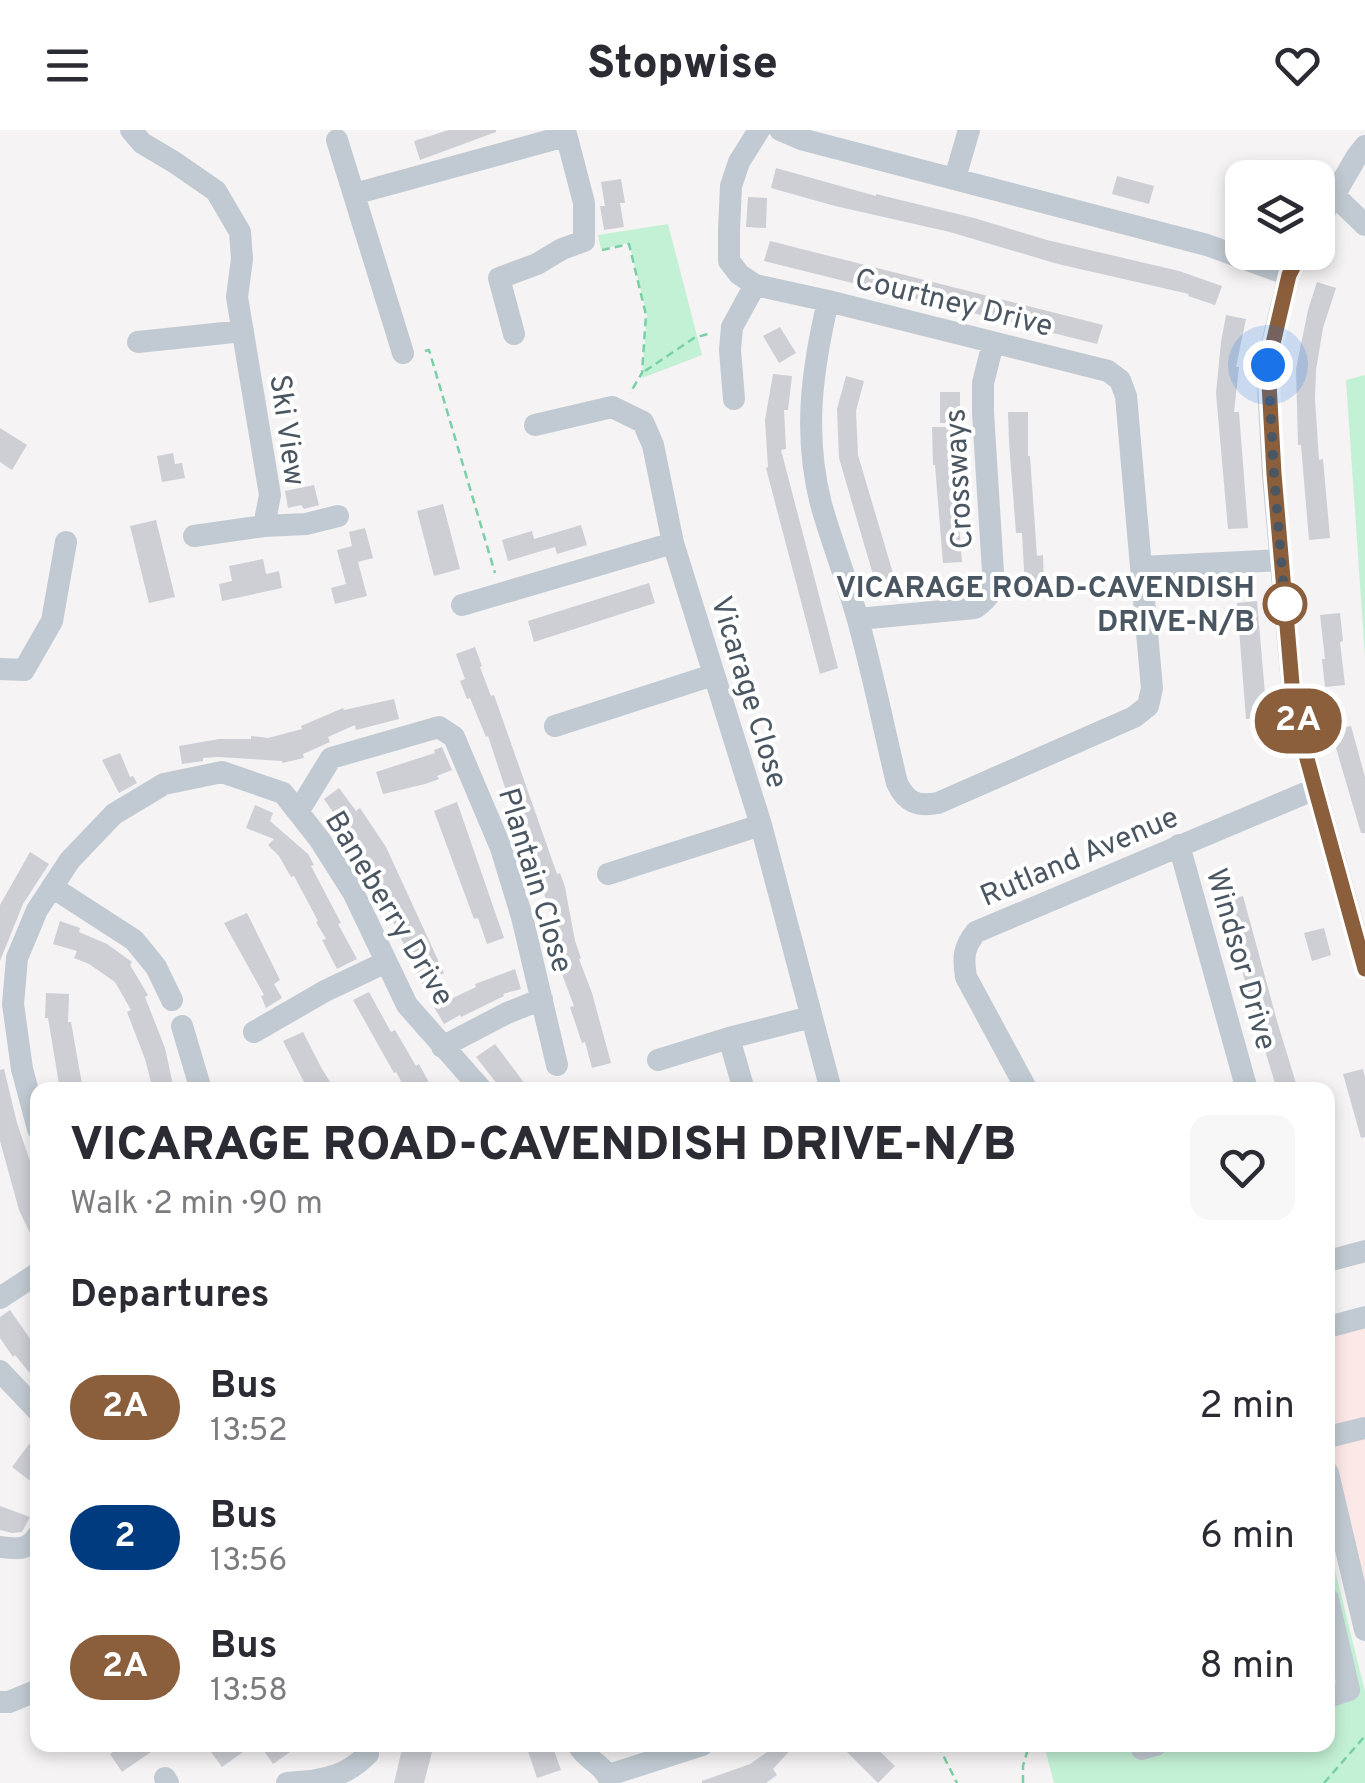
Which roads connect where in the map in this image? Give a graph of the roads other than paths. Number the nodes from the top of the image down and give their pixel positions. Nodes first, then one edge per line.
1 (131, 130) edge
2 (758, 130) edge
3 (969, 130) edge
4 (565, 133) edge
5 (795, 133) edge
6 (337, 140) dead end
7 (1365, 146) edge
8 (955, 178) junction
9 (1335, 191) edge
10 (354, 194) junction
11 (1335, 196) edge
12 (1365, 225) edge
13 (1292, 270) edge
14 (1289, 275) junction
15 (755, 285) junction
16 (828, 301) junction
17 (242, 332) junction
18 (514, 334) dead end
19 (138, 342) dead end
20 (993, 343) junction
21 (403, 353) road end
22 (734, 399) dead end
23 (535, 425) dead end
24 (338, 516) dead end
25 (264, 526) junction
26 (194, 536) dead end
27 (66, 542) dead end
28 (674, 543) junction
29 (1281, 560) junction
30 (1141, 568) junction
31 (462, 604) dead end
32 (858, 620) junction
33 (0, 669) edge
34 (712, 675) junction
35 (555, 726) dead end
36 (1315, 790) junction
37 (298, 812) junction
38 (760, 826) junction
39 (1179, 846) junction
40 (608, 874) dead end
41 (52, 887) junction
42 (386, 962) junction
43 (1365, 967) edge
44 (542, 999) junction
45 (172, 1000) dead end
46 (812, 1017) junction
47 (182, 1026) dead end
48 (254, 1032) dead end
49 (730, 1038) junction
50 (442, 1047) junction
51 (658, 1060) dead end
52 (557, 1065) dead end
53 (199, 1082) edge
54 (475, 1082) edge
55 (742, 1082) edge
56 (829, 1082) edge
57 (1023, 1082) edge
58 (1245, 1082) edge
59 (30, 1099) edge
60 (1365, 1251) edge
61 (1335, 1259) edge
62 (30, 1278) edge
63 (0, 1298) edge
64 (1365, 1317) edge
65 (1335, 1324) edge
66 (0, 1371) edge
67 (30, 1403) edge
68 (1365, 1428) edge
69 (1335, 1436) edge
70 (1335, 1503) edge
71 (30, 1544) edge
72 (0, 1546) edge
73 (1335, 1629) edge
74 (1365, 1630) edge
75 (30, 1693) edge
76 (1335, 1694) edge
77 (0, 1702) edge
78 (368, 1752) edge
79 (582, 1752) edge
80 (683, 1752) edge
81 (610, 1779) edge
82 (303, 1782) edge

1 - 17 street, Ski View
2 - 15 street
3 - 8 street
4 - 10 street
4 - 18 street
5 - 8 street
6 - 10 street
7 - 9 street
8 - 14 street
10 - 21 street
11 - 12 street
13 - 14 street
14 - 29 street
15 - 16 street, Courtney Drive
15 - 22 street
16 - 20 street, Courtney Drive
16 - 32 street
17 - 19 street
17 - 25 street, Ski View
20 - 30 street, Courtney Drive
20 - 32 street, Crossways
23 - 28 street, Vicarage Close
24 - 25 street
25 - 26 street, Ski View
27 - 33 street
28 - 31 street
28 - 34 street, Vicarage Close
29 - 30 street
29 - 36 street
30 - 32 street
34 - 35 street
34 - 38 street, Vicarage Close
36 - 39 street, Rutland Avenue
36 - 43 street
37 - 41 street, Baneberry Drive
37 - 42 street, Baneberry Drive
37 - 44 street, Plantain Close
38 - 40 street
38 - 46 street, Vicarage Close
39 - 57 street, Rutland Avenue
39 - 58 street, Windsor Drive
41 - 45 street
41 - 59 street, Baneberry Drive
42 - 48 street
42 - 50 street, Baneberry Drive
44 - 50 street, Plantain Close
44 - 52 street, Plantain Close
46 - 49 street
46 - 56 street, Vicarage Close
47 - 53 street
49 - 51 street
49 - 55 street
50 - 54 street, Baneberry Drive
60 - 61 street
62 - 63 street
64 - 65 street
66 - 67 street
68 - 69 street
70 - 74 street
71 - 72 street
73 - 76 street
75 - 77 street
78 - 82 street
79 - 81 street
80 - 81 street

